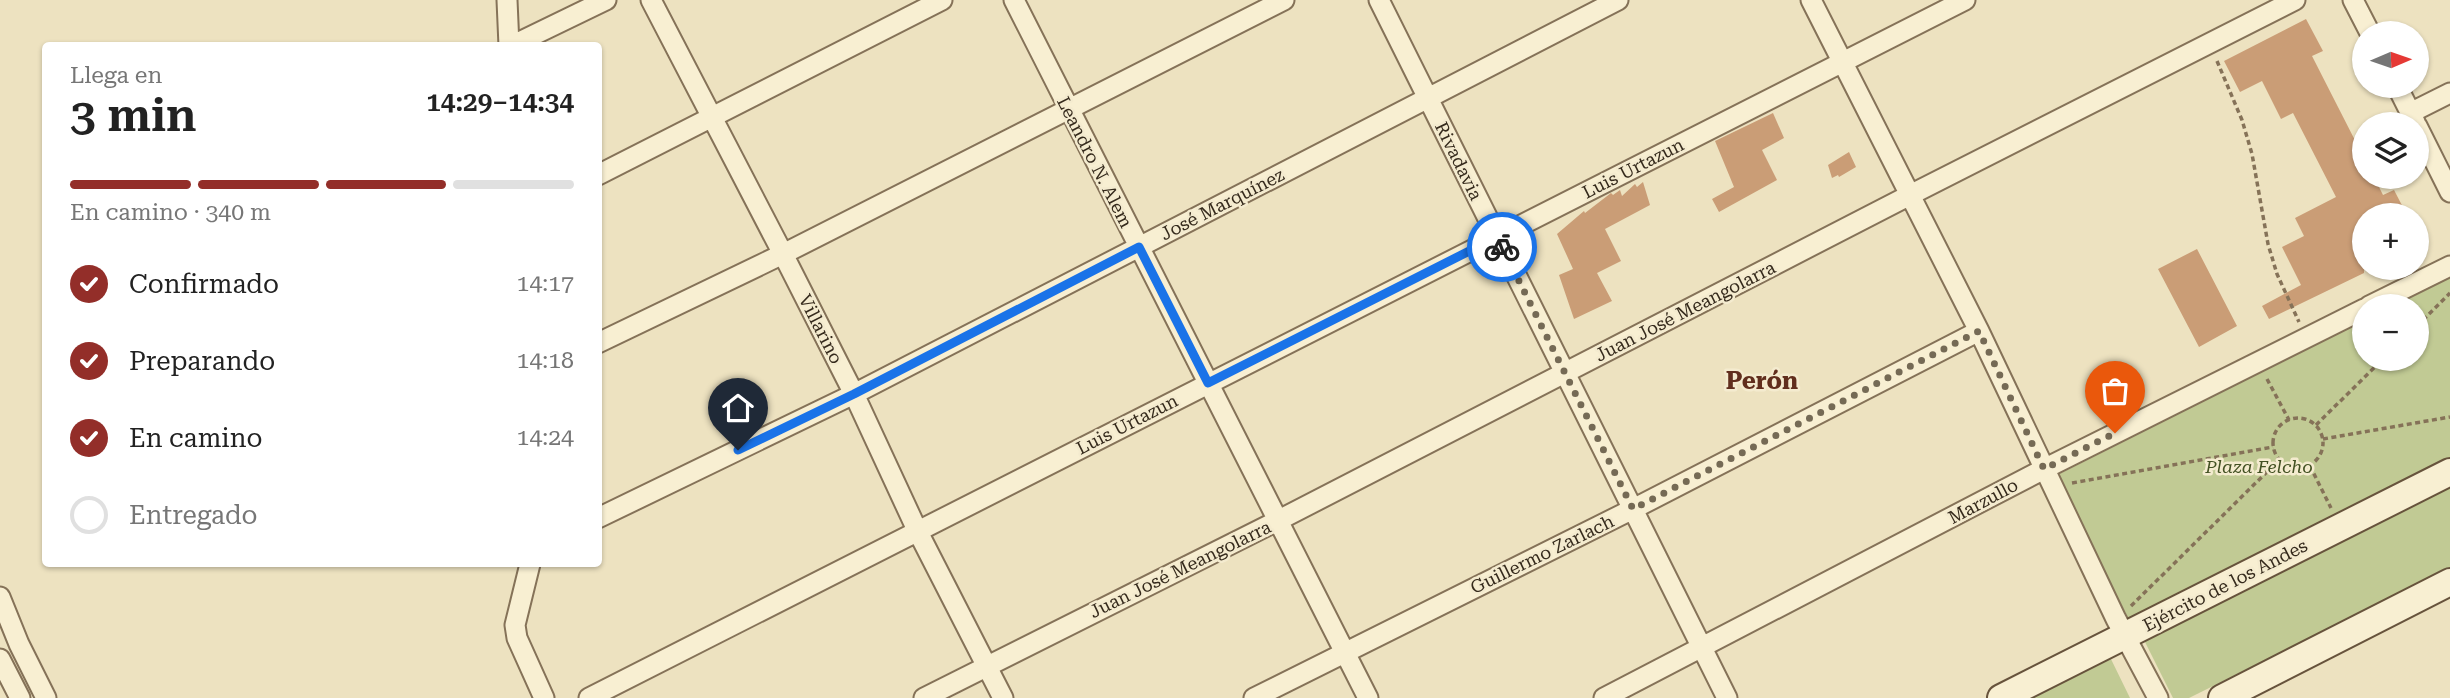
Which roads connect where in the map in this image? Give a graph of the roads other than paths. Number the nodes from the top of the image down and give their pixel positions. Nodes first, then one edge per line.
1 (507, 0) edge
2 (606, 0) edge
3 (651, 0) edge
4 (942, 0) edge
5 (1014, 0) edge
6 (1284, 0) edge
7 (1379, 0) edge
8 (1618, 0) edge
9 (1811, 0) edge
10 (1965, 0) edge
11 (2295, 0) edge
12 (2353, 0) edge
13 (2364, 21) edge
14 (510, 42) edge
15 (518, 42) edge
16 (1842, 62) junction
17 (2450, 93) edge
18 (1428, 98) junction
19 (1069, 110) junction
20 (2426, 112) edge
21 (713, 117) junction
22 (2429, 151) edge
23 (602, 173) edge
24 (2450, 192) edge
25 (1910, 195) junction
26 (1497, 237) junction
27 (1139, 247) junction
28 (783, 254) junction
29 (2450, 266) edge
30 (2393, 294) edge
31 (2352, 314) edge
32 (1979, 331) junction
33 (602, 341) edge
34 (1564, 373) junction
35 (1208, 383) junction
36 (854, 394) junction
37 (2044, 469) junction
38 (2450, 472) edge
39 (1633, 509) junction
40 (602, 516) edge
41 (1278, 521) junction
42 (917, 530) junction
43 (529, 567) edge
44 (2450, 582) edge
45 (0, 597) edge
46 (2121, 628) junction
47 (1702, 648) junction
48 (1344, 652) junction
49 (0, 659) edge
50 (986, 666) junction
51 (20, 698) edge
52 (46, 698) edge
53 (544, 698) edge
54 (589, 698) edge
55 (923, 698) edge
56 (1003, 698) edge
57 (1254, 698) edge
58 (1368, 698) edge
59 (1604, 698) edge
60 (1727, 698) edge
61 (2001, 698) edge
62 (2158, 698) edge
63 (2222, 698) edge

1 - 14 street
2 - 15 street
3 - 21 street, Villarino
4 - 21 street
5 - 19 street, Leandro N. Alem
6 - 19 street
7 - 18 street, Rivadavia
8 - 18 street, José Marquínez
9 - 16 street
10 - 16 street, Luis Urtazun
11 - 25 street, Juan José Meangolarra
12 - 13 street
16 - 25 street
16 - 26 street, Luis Urtazun
17 - 20 street
18 - 26 street, Rivadavia
18 - 27 street, José Marquínez
19 - 27 street, Leandro N. Alem
19 - 28 street
21 - 23 street
21 - 28 street, Villarino
22 - 24 street
25 - 32 street
25 - 34 street, Juan José Meangolarra
26 - 34 street, Rivadavia
26 - 35 street, Luis Urtazun
27 - 35 street, Leandro N. Alem
27 - 36 street, José Marquínez
28 - 33 street
28 - 36 street, Villarino
29 - 30 street, Marzullo
31 - 37 street, Marzullo
32 - 37 street
32 - 39 street, Guillermo Zarlach
34 - 39 street, Rivadavia
34 - 41 street, Juan José Meangolarra
35 - 41 street, Leandro N. Alem
35 - 42 street, Luis Urtazun
36 - 40 street, José Marquínez
36 - 42 street, Villarino
37 - 46 street
37 - 47 street, Marzullo
38 - 46 street, Ejército de los Andes
39 - 47 street, Rivadavia
39 - 48 street, Guillermo Zarlach
41 - 48 street, Leandro N. Alem
41 - 50 street, Juan José Meangolarra
42 - 50 street, Villarino
42 - 54 street, Luis Urtazun
43 - 53 street
44 - 63 street
45 - 52 street
46 - 61 street, Ejército de los Andes
46 - 62 street
47 - 59 street, Marzullo
47 - 60 street, Rivadavia
48 - 57 street, Guillermo Zarlach
48 - 58 street, Leandro N. Alem
49 - 51 street
50 - 55 street, Juan José Meangolarra
50 - 56 street, Villarino

